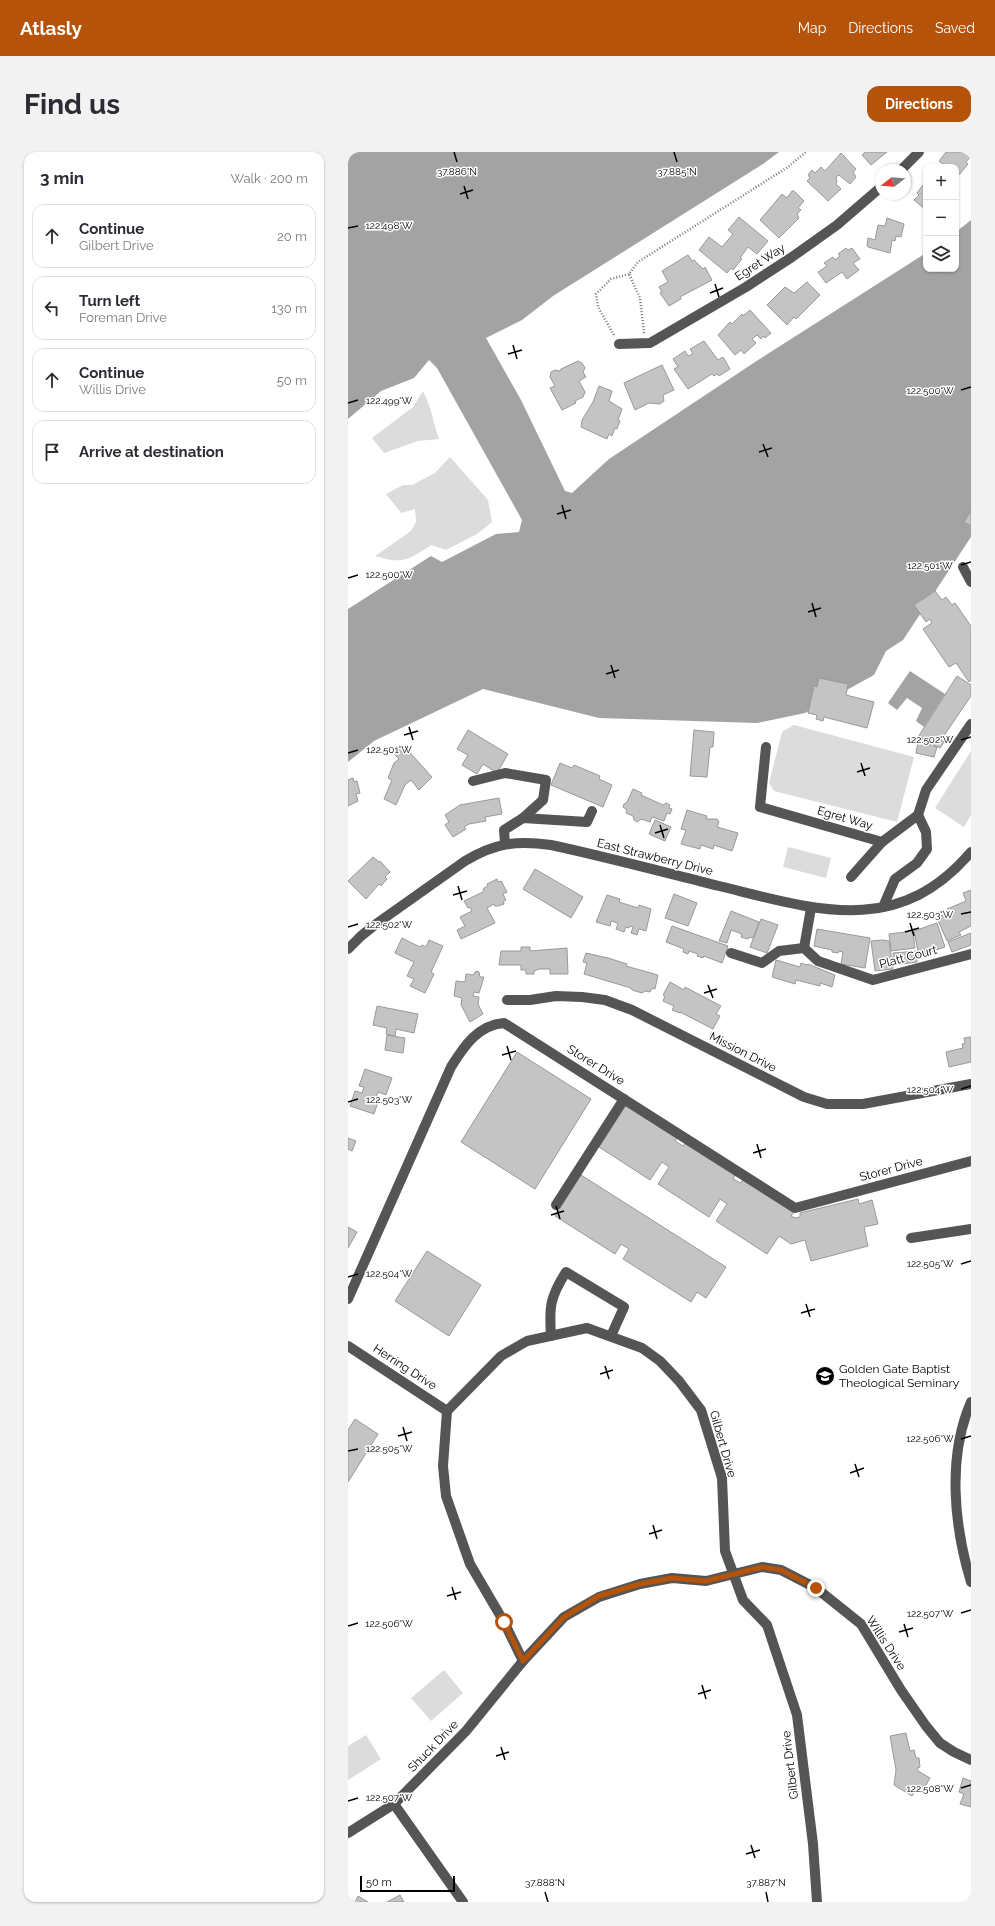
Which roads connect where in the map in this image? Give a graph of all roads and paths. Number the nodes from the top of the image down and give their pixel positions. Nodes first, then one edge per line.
1 (806, 152) edge
2 (919, 152) edge
3 (907, 164) edge
4 (875, 192) edge
5 (629, 274) junction
6 (645, 343) junction
7 (619, 344) joint
8 (963, 568) dead end
9 (971, 582) edge
10 (971, 724) edge
11 (766, 747) dead end
12 (473, 781) dead end
13 (592, 811) dead end
14 (918, 815) junction
15 (523, 818) junction
16 (882, 842) junction
17 (505, 844) junction
18 (971, 852) edge
19 (851, 877) dead end
20 (883, 907) junction
21 (811, 908) junction
22 (804, 948) junction
23 (348, 949) edge
24 (731, 953) dead end
25 (971, 954) edge
26 (507, 1000) dead end
27 (971, 1084) edge
28 (624, 1099) junction
29 (971, 1162) edge
30 (556, 1205) dead end
31 (971, 1229) edge
32 (911, 1238) dead end
33 (348, 1299) edge
34 (551, 1336) junction
35 (611, 1336) junction
36 (348, 1346) edge
37 (971, 1402) edge
38 (447, 1411) junction
39 (735, 1575) junction
40 (971, 1582) edge
41 (523, 1661) junction
42 (971, 1760) edge
43 (394, 1804) junction
44 (348, 1833) edge
45 (463, 1902) edge
46 (817, 1902) edge

1 - 5 path
2 - 3 street
4 - 6 street, Egret Way
5 - 6 path
5 - 7 path
6 - 7 street, Egret Way
8 - 9 street
10 - 14 street
11 - 16 street, Egret Way
12 - 15 street
13 - 15 street
14 - 16 street, Egret Way
14 - 20 street
15 - 17 street
16 - 19 street
17 - 21 street, East Strawberry Drive
17 - 23 street, East Strawberry Drive
18 - 20 street, East Strawberry Drive
20 - 21 street, East Strawberry Drive
21 - 22 street
22 - 24 street
22 - 25 street, Platt Court
26 - 27 street, Mission Drive
28 - 29 street, Storer Drive
28 - 30 street
28 - 33 street, Storer Drive
31 - 32 street
34 - 35 street, Gilbert Drive
34 - 35 street
34 - 38 street, Gilbert Drive
35 - 39 street, Gilbert Drive
36 - 38 street, Herring Drive
37 - 40 street
38 - 41 street
39 - 41 street, Willis Drive
39 - 42 street, Willis Drive
39 - 46 street, Gilbert Drive
41 - 43 street, Shuck Drive
43 - 44 street, Shuck Drive
43 - 45 street

